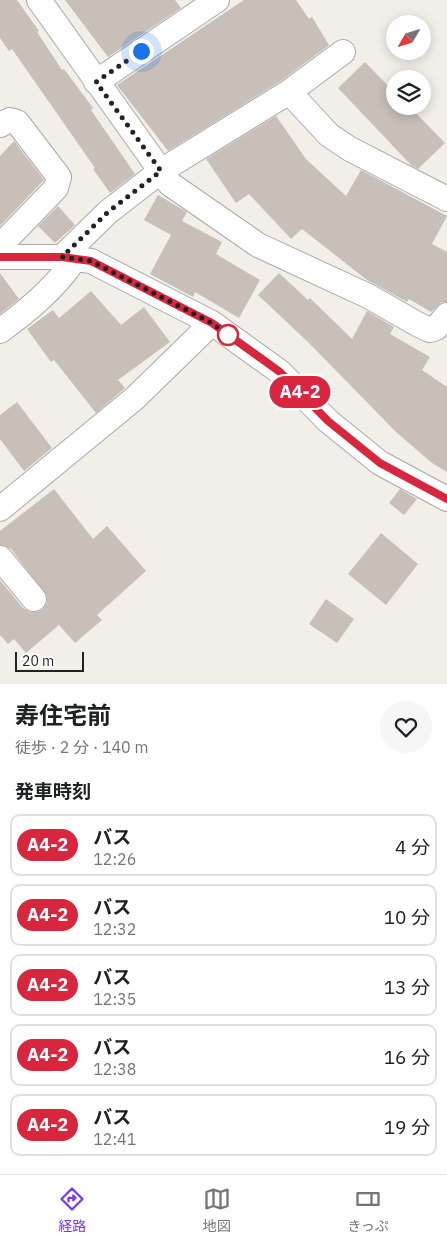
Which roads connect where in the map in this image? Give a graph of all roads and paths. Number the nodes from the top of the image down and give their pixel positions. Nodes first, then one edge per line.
1 (39, 0) edge
2 (217, 0) edge
3 (343, 52) dead end
4 (96, 82) junction
5 (289, 92) junction
6 (0, 126) edge
7 (161, 171) junction
8 (447, 199) edge
9 (0, 246) edge
10 (0, 257) edge
11 (68, 258) junction
12 (447, 315) edge
13 (212, 323) junction
14 (0, 330) edge
15 (447, 499) edge
16 (0, 508) edge
17 (0, 558) edge
18 (34, 600) dead end

1 - 4 street
2 - 4 street
3 - 5 street
4 - 7 street
5 - 7 street
5 - 8 street
6 - 9 street
7 - 11 street
7 - 12 street
10 - 11 street
11 - 13 street
11 - 14 street
13 - 15 street
13 - 16 street
17 - 18 street

